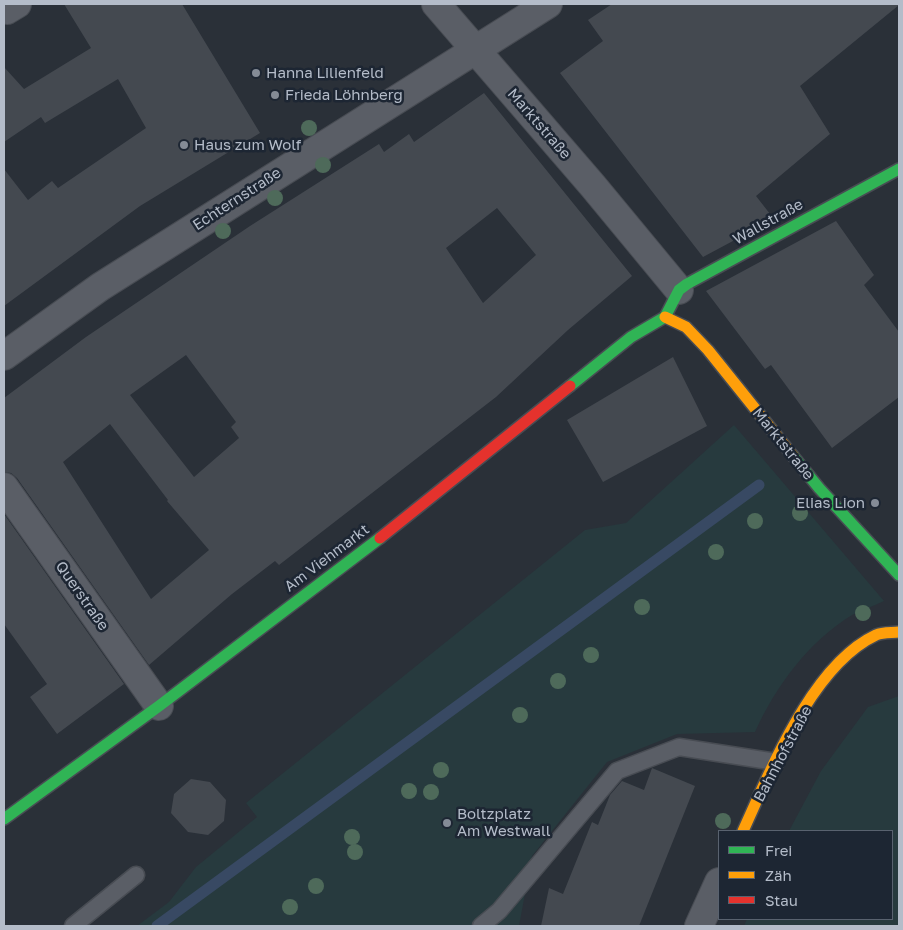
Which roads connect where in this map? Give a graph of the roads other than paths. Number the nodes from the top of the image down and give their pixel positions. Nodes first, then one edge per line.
1 (4, 4) edge
2 (17, 4) edge
3 (436, 4) edge
4 (548, 4) edge
5 (476, 51) junction
6 (899, 169) edge
7 (679, 290) junction
8 (665, 317) junction
9 (4, 356) edge
10 (4, 487) edge
11 (899, 575) edge
12 (899, 632) edge
13 (159, 706) junction
14 (776, 762) junction
15 (4, 819) edge
16 (743, 830) edge
17 (136, 875) dead end
18 (718, 884) edge
19 (73, 926) edge
20 (481, 926) edge
21 (699, 926) edge

1 - 2 street
3 - 5 street, Marktstraße
4 - 5 street, Echternstraße
5 - 7 street, Marktstraße
5 - 9 street, Echternstraße
6 - 7 street, Wallstraße
7 - 8 street
8 - 11 street, Marktstraße
8 - 13 street, Am Viehmarkt
10 - 13 street, Querstraße
12 - 14 street, Bahnhofstraße
13 - 15 street, Am Viehmarkt
14 - 16 street, Bahnhofstraße
14 - 20 lane
17 - 19 lane
18 - 21 street

